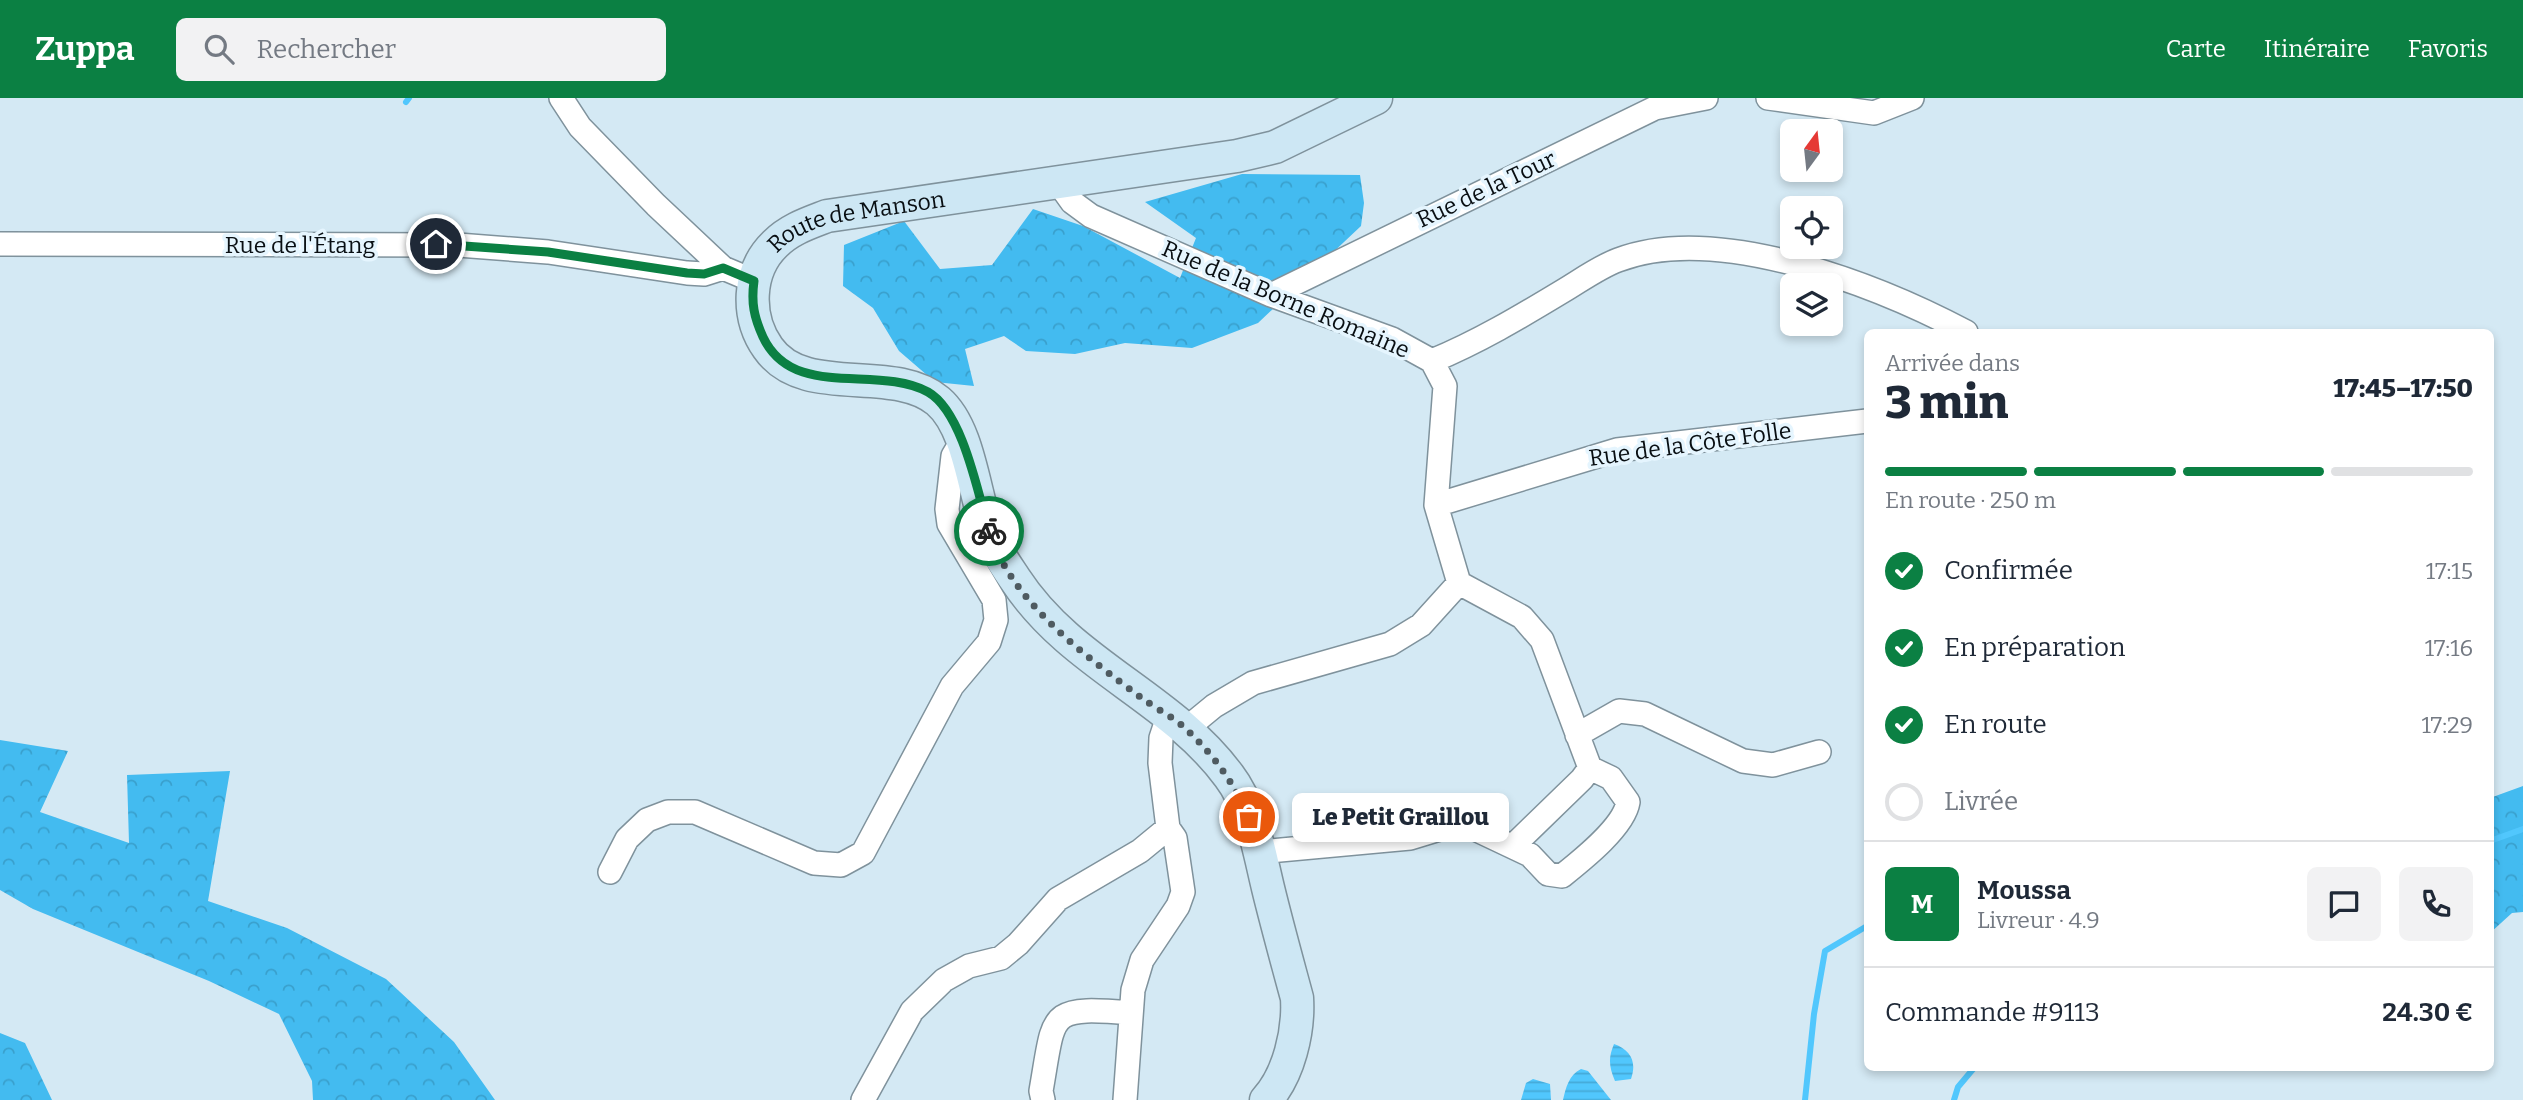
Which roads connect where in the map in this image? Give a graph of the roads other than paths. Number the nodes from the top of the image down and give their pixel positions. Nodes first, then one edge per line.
1 (561, 98) edge
2 (1376, 98) edge
3 (1706, 98) edge
4 (1768, 98) edge
5 (1912, 98) edge
6 (1057, 181) junction
7 (0, 244) edge
8 (723, 268) junction
9 (754, 281) junction
10 (1271, 295) junction
11 (1959, 329) edge
12 (1432, 361) junction
13 (1864, 421) edge
14 (961, 441) junction
15 (1436, 505) junction
16 (1459, 583) junction
17 (1177, 723) junction
18 (1577, 735) junction
19 (1819, 752) dead end
20 (1590, 768) junction
21 (1168, 828) junction
22 (1513, 846) junction
23 (1259, 852) junction
24 (610, 872) dead end
25 (1131, 1013) junction
26 (863, 1100) edge
27 (1044, 1100) edge
28 (1125, 1100) edge
29 (1266, 1100) edge

1 - 8 street
2 - 6 street, Route de Manson
3 - 10 street, Rue de la Tour
4 - 5 street
6 - 9 street, Route de Manson
6 - 10 street, Rue de la Borne Romaine
7 - 8 street, Rue de l'Étang
8 - 9 street
9 - 14 street, Route de Manson
10 - 12 street, Rue de la Borne Romaine
11 - 12 street
12 - 15 street, Rue de la Borne Romaine
13 - 15 street, Rue de la Côte Folle
14 - 17 street, Route de Manson
14 - 24 street
15 - 16 street, Rue de la Borne Romaine
16 - 17 street
16 - 18 street
17 - 21 street
17 - 23 street, Route de Manson
18 - 19 street
18 - 20 street
20 - 22 street
20 - 22 street
21 - 25 street
21 - 26 street
22 - 23 street
23 - 29 street
25 - 27 street
25 - 28 street

